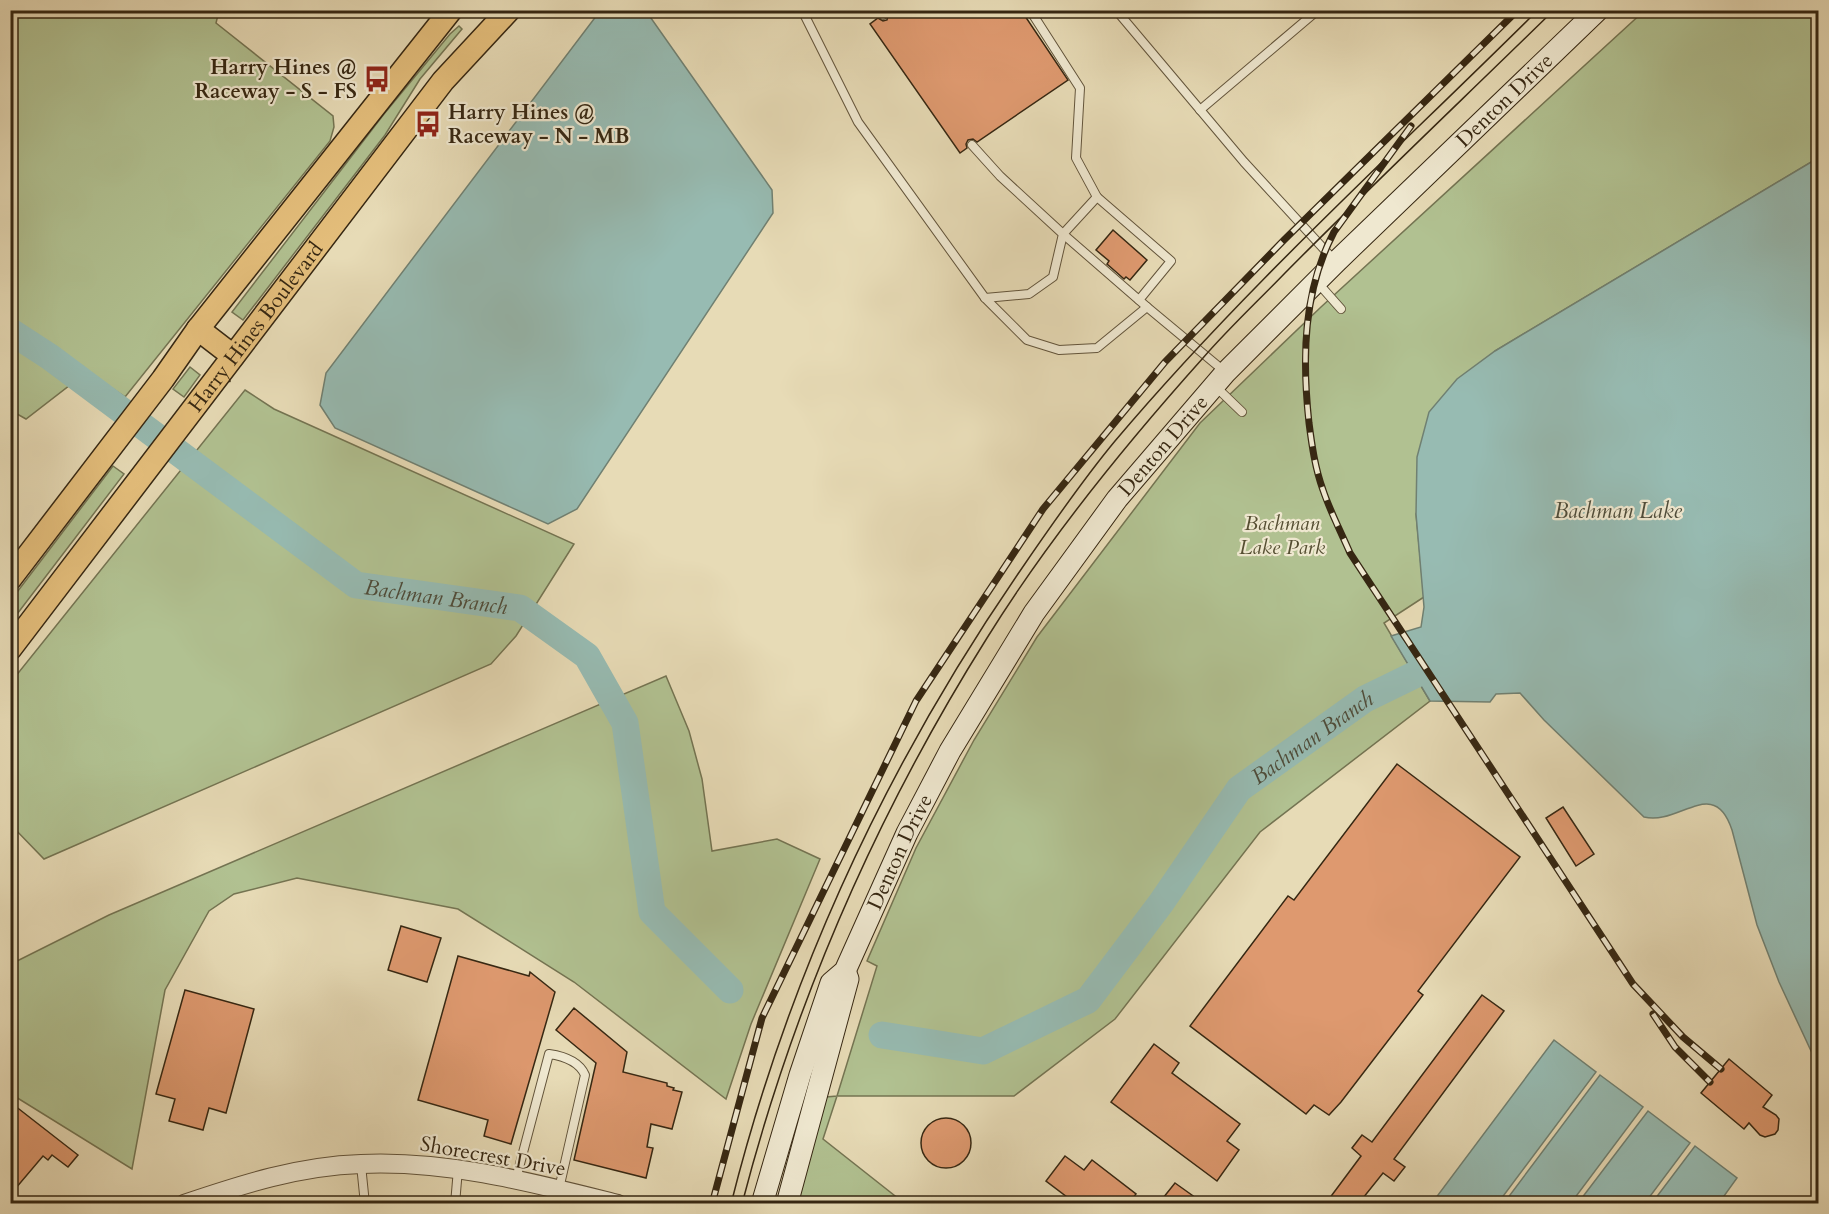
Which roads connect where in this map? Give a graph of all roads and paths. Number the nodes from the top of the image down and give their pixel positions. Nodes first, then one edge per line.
1 (451, 10) edge
2 (802, 10) edge
3 (1030, 10) edge
4 (1116, 10) edge
5 (1318, 10) edge
6 (1598, 10) edge
7 (499, 14) edge
8 (1200, 110) junction
9 (972, 145) dead end
10 (1097, 197) junction
11 (1063, 234) junction
12 (1336, 262) junction
13 (1317, 282) junction
14 (985, 298) junction
15 (1139, 300) junction
16 (1147, 307) junction
17 (1341, 309) dead end
18 (198, 329) junction
19 (233, 356) junction
20 (1220, 378) junction
21 (1242, 412) dead end
22 (10, 579) edge
23 (10, 649) edge
24 (845, 971) junction
25 (361, 1164) junction
26 (458, 1169) junction
27 (516, 1180) junction
28 (559, 1190) junction
29 (184, 1203) edge
30 (365, 1203) edge
31 (455, 1203) edge
32 (618, 1203) edge
33 (762, 1203) edge
34 (787, 1203) edge

1 - 18 main road, Harry Hines Boulevard
2 - 14 lane
3 - 10 lane
4 - 8 lane
5 - 8 lane
6 - 12 main road, Denton Drive
7 - 19 main road, Harry Hines Boulevard
8 - 12 lane
9 - 11 lane
10 - 11 lane
10 - 15 lane
11 - 14 lane
11 - 15 lane
12 - 13 main road, Denton Drive
13 - 17 lane
13 - 20 main road, Denton Drive
14 - 16 lane
15 - 16 lane
16 - 20 lane
18 - 19 main road
18 - 22 main road, Harry Hines Boulevard
19 - 23 main road, Harry Hines Boulevard
20 - 21 lane
20 - 24 main road, Denton Drive
24 - 33 main road, Denton Drive
24 - 34 main road, Denton Drive
25 - 26 street, Shorecrest Drive
25 - 29 street, Shorecrest Drive
25 - 30 lane
26 - 27 street, Shorecrest Drive
26 - 31 lane
27 - 28 street, Shorecrest Drive
27 - 28 lane
28 - 32 street, Shorecrest Drive

